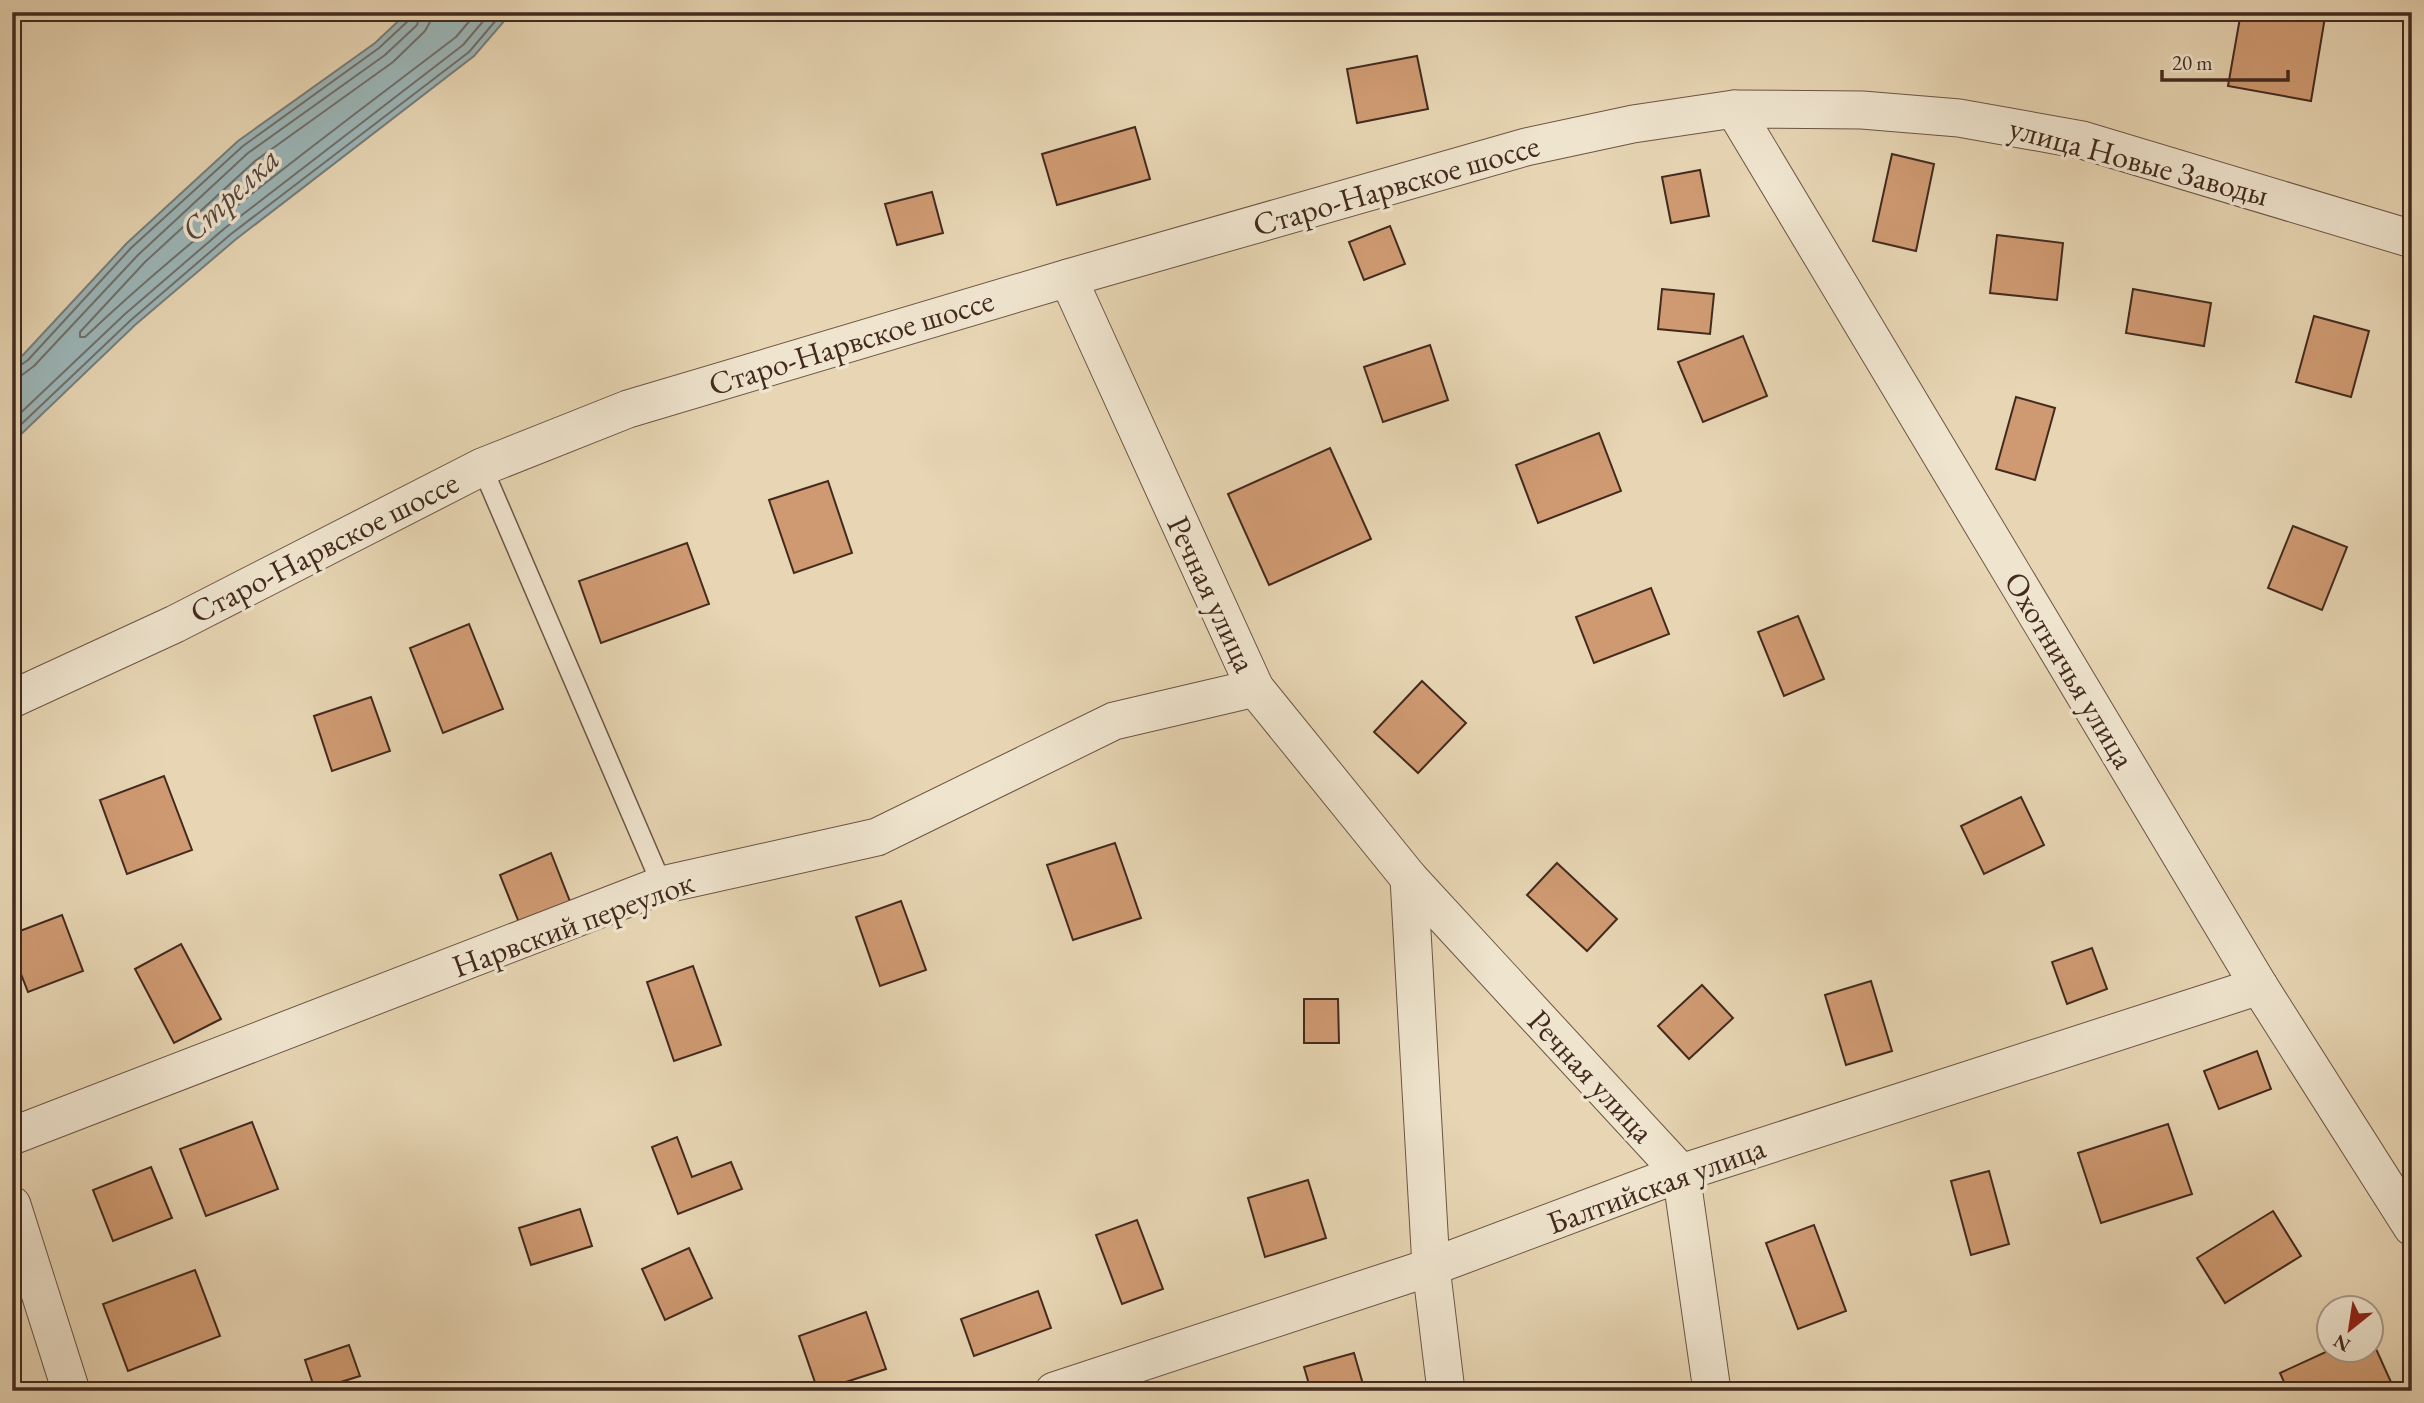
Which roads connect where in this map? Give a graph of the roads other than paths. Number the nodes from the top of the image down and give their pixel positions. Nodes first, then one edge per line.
1 (1734, 109) junction
2 (2412, 239) edge
3 (1068, 278) junction
4 (482, 467) junction
5 (1255, 688) junction
6 (12, 699) edge
7 (1409, 878) junction
8 (662, 885) junction
9 (2259, 986) junction
10 (12, 1136) edge
11 (1681, 1173) junction
12 (12, 1205) edge
13 (2412, 1227) edge
14 (1431, 1267) junction
15 (71, 1391) edge
16 (1054, 1391) edge
17 (1446, 1391) edge
18 (1712, 1391) edge

1 - 2 street, улица Новые Заводы
1 - 3 street, Старо-Нарвское шоссе
1 - 9 street, Охотничья улица
3 - 4 street, Старо-Нарвское шоссе
3 - 5 street, Речная улица
4 - 6 street, Старо-Нарвское шоссе
4 - 8 lane
5 - 7 street, Речная улица
5 - 8 street, Нарвский переулок
7 - 11 street, Речная улица
7 - 14 street
8 - 10 street, Нарвский переулок
9 - 11 street, Балтийская улица
9 - 13 street, Охотничья улица
11 - 14 street, Балтийская улица
11 - 18 street
12 - 15 street
14 - 16 street, Балтийская улица
14 - 17 street

